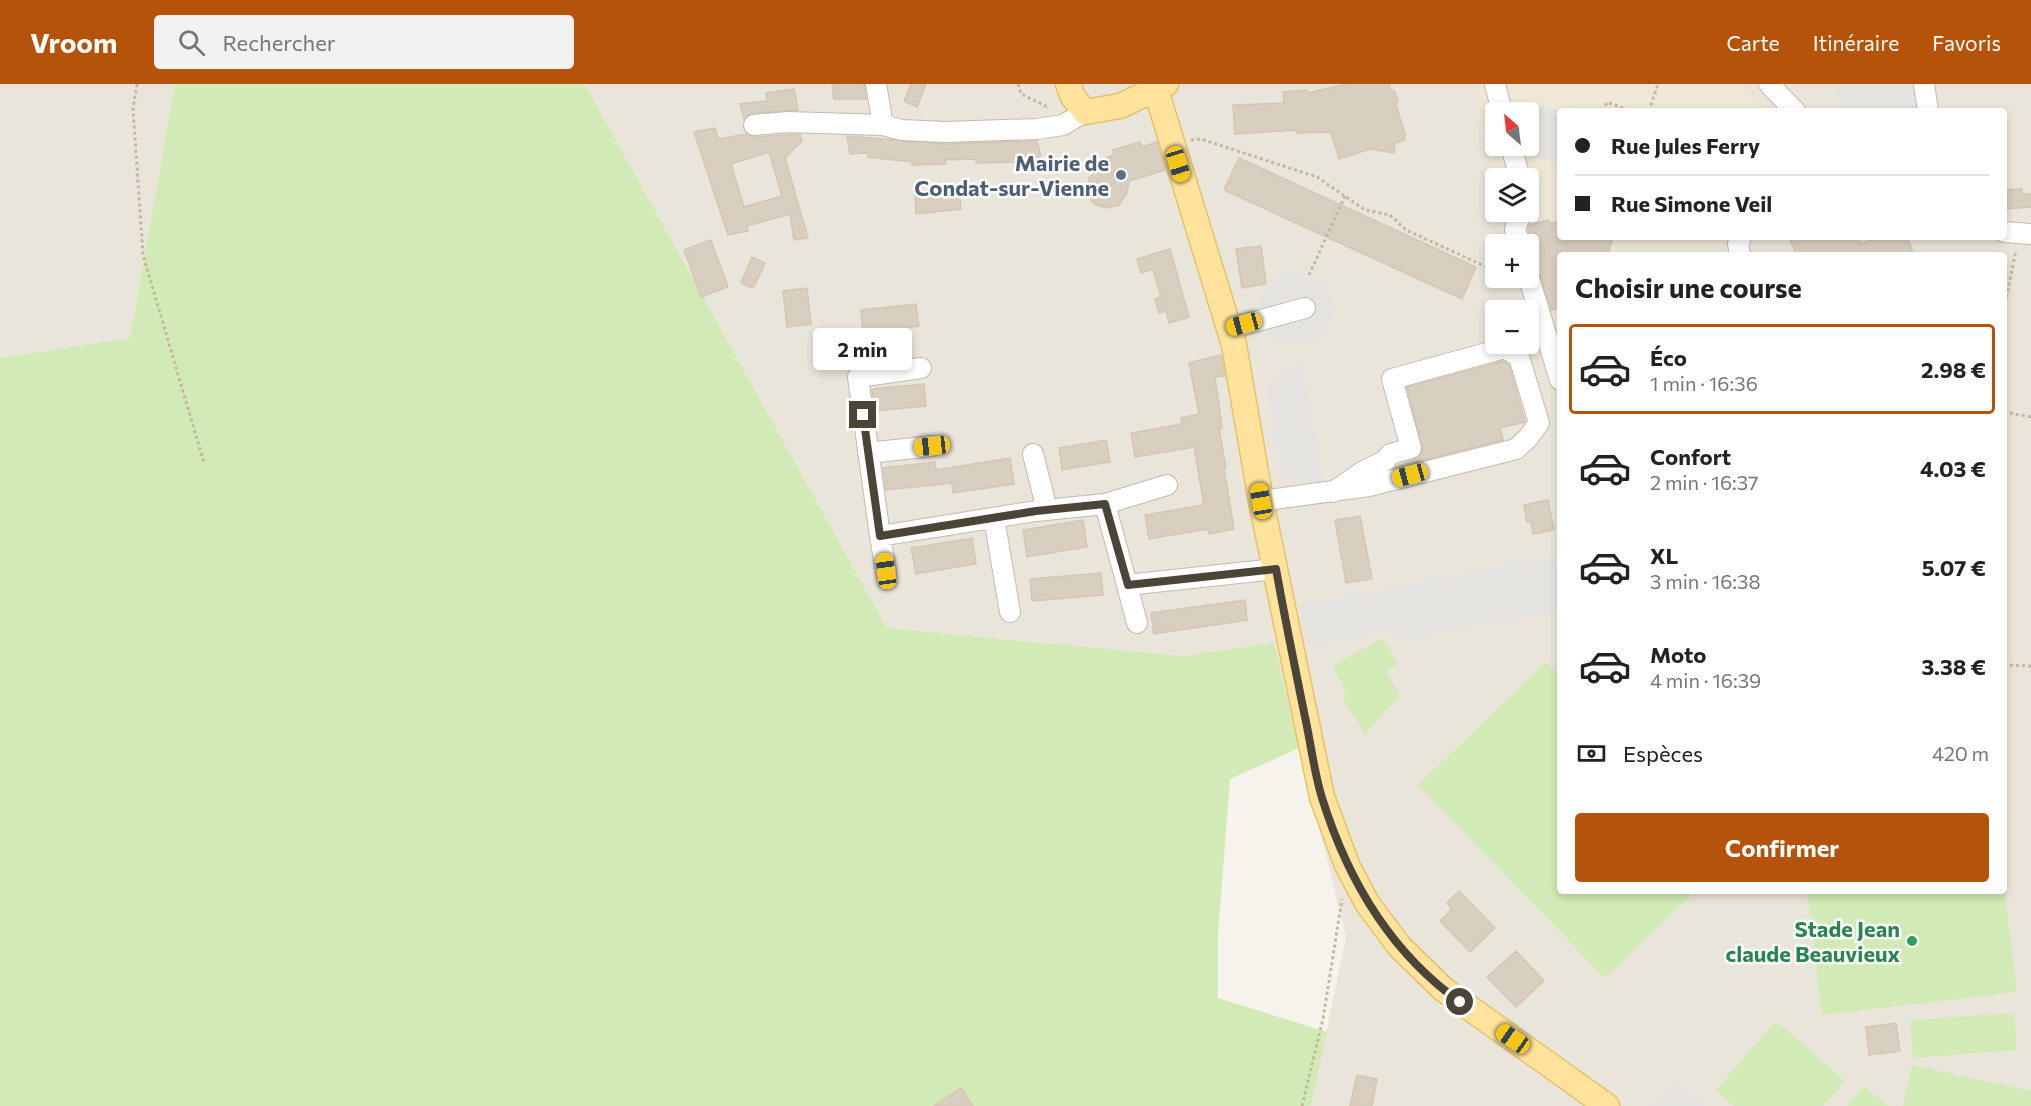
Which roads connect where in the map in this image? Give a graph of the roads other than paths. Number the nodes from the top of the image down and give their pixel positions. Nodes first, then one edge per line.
1 (876, 84) edge
2 (1068, 84) edge
3 (1495, 84) edge
4 (1770, 84) edge
5 (1924, 84) edge
6 (1161, 87) edge
7 (1500, 102) edge
8 (1792, 108) edge
9 (1928, 108) edge
10 (1085, 112) junction
11 (754, 125) dead end
12 (883, 125) junction
13 (1532, 288) edge
14 (1305, 308) dead end
15 (1229, 329) junction
16 (921, 368) dead end
17 (1557, 370) edge
18 (932, 446) dead end
19 (868, 453) junction
20 (1033, 454) dead end
21 (1167, 485) dead end
22 (1333, 492) junction
23 (1261, 501) junction
24 (1105, 504) junction
25 (1047, 510) junction
26 (994, 518) junction
27 (880, 536) junction
28 (1276, 569) junction
29 (886, 571) dead end
30 (1128, 585) junction
31 (1010, 612) dead end
32 (1137, 623) dead end
33 (1607, 1106) edge

1 - 12 street
2 - 10 main road
3 - 7 street
4 - 8 street
5 - 9 street
6 - 10 main road
6 - 15 main road
10 - 12 street
11 - 12 street
13 - 17 street
14 - 15 street
15 - 23 main road
16 - 19 street
18 - 19 street
19 - 27 street
20 - 25 street
21 - 24 street
22 - 22 street
22 - 23 street
23 - 28 main road
24 - 25 street
24 - 30 street
25 - 26 street
26 - 27 street
26 - 31 street
27 - 29 street
28 - 30 street
28 - 33 main road
30 - 32 street

